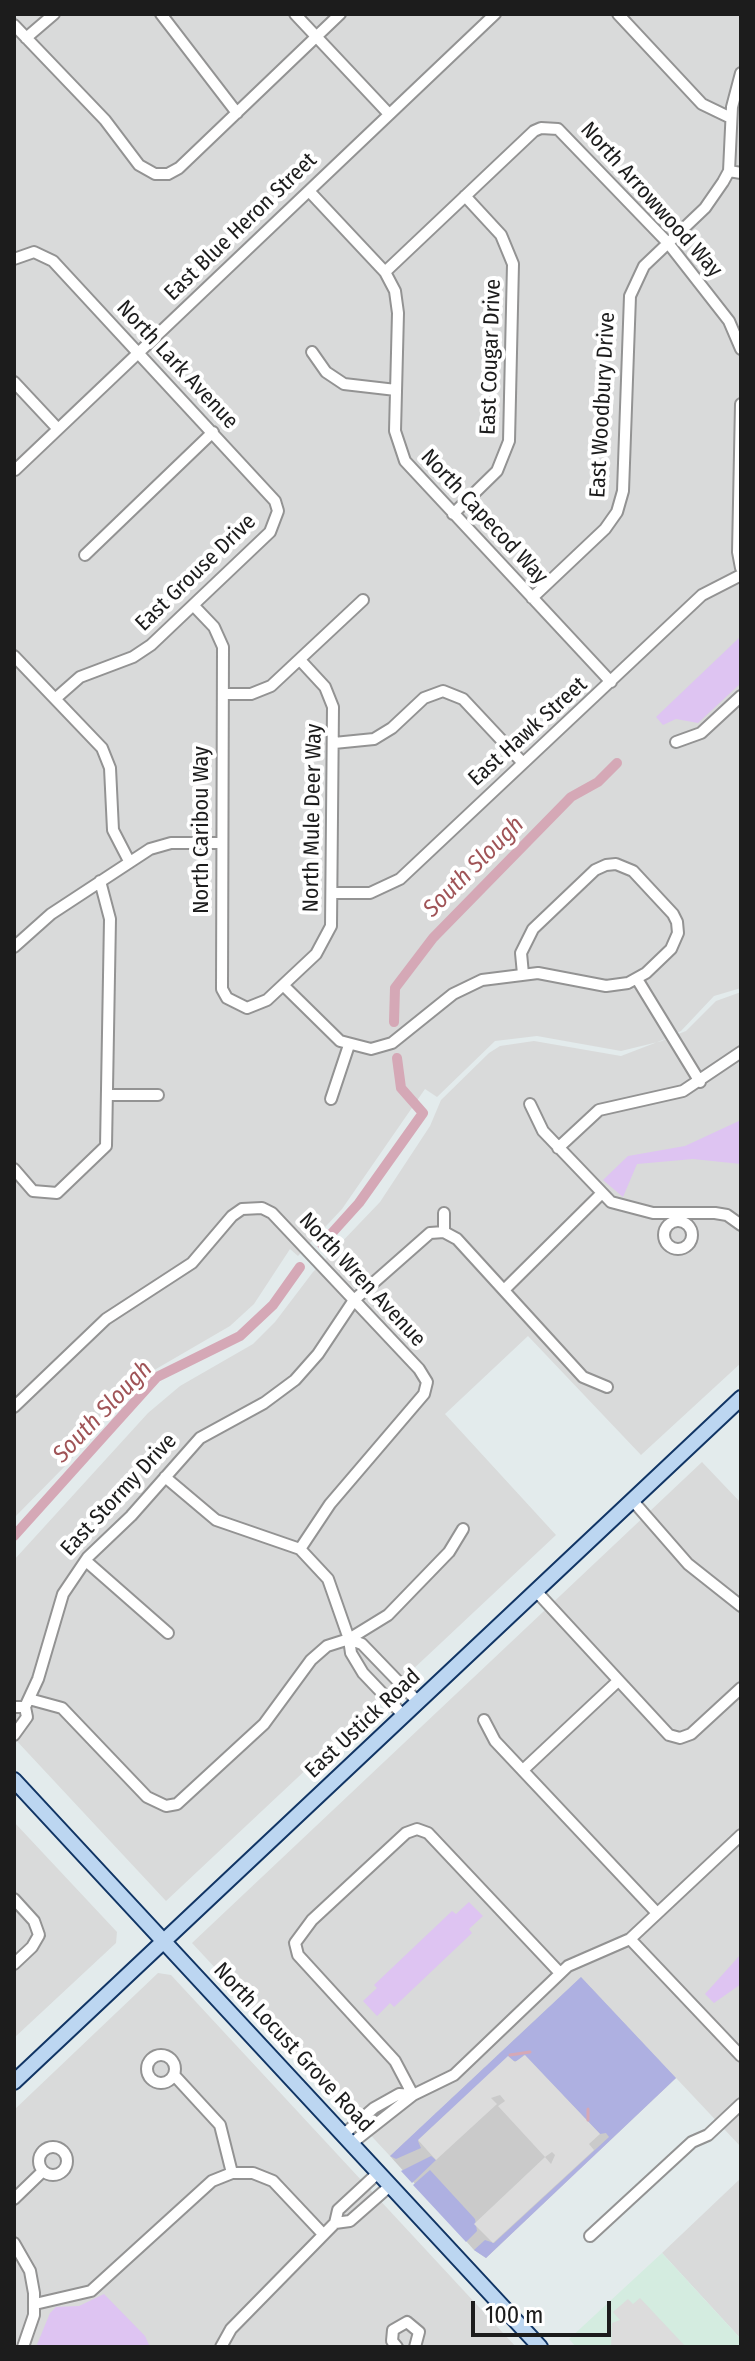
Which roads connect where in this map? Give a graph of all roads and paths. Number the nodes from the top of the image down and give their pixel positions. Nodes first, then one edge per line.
1 (54, 14) edge
2 (161, 14) edge
3 (295, 14) edge
4 (340, 14) edge
5 (495, 14) edge
6 (618, 14) edge
7 (14, 25) edge
8 (26, 38) junction
9 (316, 38) junction
10 (741, 73) edge
11 (237, 113) junction
12 (389, 114) junction
13 (731, 118) junction
14 (729, 171) junction
15 (741, 173) edge
16 (309, 191) junction
17 (465, 196) junction
18 (668, 243) junction
19 (14, 259) edge
20 (385, 272) junction
21 (741, 349) edge
22 (139, 352) junction
23 (312, 352) dead end
24 (14, 382) edge
25 (396, 390) junction
26 (741, 404) edge
27 (58, 429) junction
28 (213, 432) junction
29 (15, 470) edge
30 (453, 514) junction
31 (740, 514) edge
32 (277, 516) joint
33 (85, 555) dead end
34 (741, 568) edge
35 (741, 575) edge
36 (532, 598) junction
37 (363, 600) dead end
38 (193, 605) junction
39 (14, 656) edge
40 (300, 660) junction
41 (611, 682) junction
42 (223, 694) junction
43 (741, 696) edge
44 (55, 699) junction
45 (676, 742) dead end
46 (334, 743) junction
47 (522, 762) junction
48 (222, 843) junction
49 (129, 861) junction
50 (100, 881) junction
51 (332, 893) junction
52 (15, 942) edge
53 (523, 974) junction
54 (637, 979) junction
55 (283, 985) junction
56 (349, 1045) junction
57 (741, 1052) edge
58 (700, 1082) junction
59 (108, 1095) junction
60 (158, 1095) dead end
61 (331, 1099) dead end
62 (530, 1104) dead end
63 (558, 1148) junction
64 (14, 1169) edge
65 (601, 1194) junction
66 (444, 1213) dead end
67 (741, 1225) edge
68 (444, 1232) junction
69 (505, 1289) junction
70 (354, 1300) junction
71 (607, 1387) dead end
72 (741, 1398) edge
73 (14, 1407) edge
74 (165, 1477) junction
75 (633, 1501) junction
76 (463, 1529) dead end
77 (300, 1549) junction
78 (86, 1561) junction
79 (536, 1591) junction
80 (741, 1606) edge
81 (168, 1633) dead end
82 (349, 1639) junction
83 (618, 1681) junction
84 (741, 1688) edge
85 (418, 1702) junction
86 (22, 1705) edge
87 (404, 1716) junction
88 (484, 1720) dead end
89 (14, 1735) edge
90 (523, 1770) junction
91 (14, 1780) edge
92 (741, 1835) edge
93 (14, 1899) edge
94 (657, 1913) junction
95 (630, 1939) junction
96 (163, 1942) junction
97 (14, 1964) edge
98 (560, 1973) junction
99 (741, 2056) edge
100 (174, 2075) dead end
101 (14, 2082) edge
102 (413, 2095) junction
103 (741, 2104) edge
104 (348, 2138) junction
105 (43, 2171) dead end
106 (379, 2172) junction
107 (232, 2173) junction
108 (391, 2185) junction
109 (14, 2199) edge
110 (335, 2223) junction
111 (323, 2234) junction
112 (590, 2236) dead end
113 (14, 2243) edge
114 (35, 2304) junction
115 (23, 2347) edge
116 (221, 2347) edge
117 (395, 2347) edge
118 (415, 2347) edge
119 (540, 2347) edge

1 - 8 street
2 - 11 street
3 - 9 street
4 - 9 street
5 - 12 street, East Blue Heron Street
6 - 13 street
7 - 8 street
8 - 11 street
9 - 11 street
9 - 12 street
10 - 13 street
12 - 16 street, East Blue Heron Street
13 - 14 street
14 - 15 street
14 - 18 street, East Woodbury Drive
16 - 20 street, North Capecod Way
16 - 22 street, East Blue Heron Street
17 - 18 street, North Arrowwood Way
17 - 20 street
17 - 30 street, East Cougar Drive
18 - 21 street, North Arrowwood Way
18 - 36 street, East Woodbury Drive
19 - 22 street, North Lark Avenue
20 - 25 street, North Capecod Way
22 - 27 street, East Blue Heron Street
22 - 28 street, North Lark Avenue
23 - 25 street
24 - 27 street
25 - 30 street, North Capecod Way
26 - 31 street
27 - 29 street, East Blue Heron Street
28 - 32 street, North Lark Avenue
28 - 33 street
30 - 36 street, North Capecod Way
31 - 34 street
32 - 38 street, East Grouse Drive
35 - 41 street, East Hawk Street
36 - 41 street, North Capecod Way
37 - 40 street
38 - 42 street, North Caribou Way
38 - 44 street, East Grouse Drive
39 - 44 street
40 - 42 street
40 - 46 street, North Mule Deer Way
41 - 47 street, East Hawk Street
42 - 48 street, North Caribou Way
43 - 45 street
44 - 49 street
46 - 47 street
46 - 51 street, North Mule Deer Way
47 - 51 street, East Hawk Street
48 - 49 street
48 - 55 street, North Caribou Way
49 - 50 street
50 - 52 street
50 - 59 street
51 - 55 street, North Mule Deer Way
53 - 54 street
53 - 54 street
53 - 56 street
54 - 58 street
55 - 56 street
56 - 61 street
57 - 58 street
58 - 63 street
59 - 60 street
59 - 64 street
62 - 63 street
63 - 65 street
65 - 67 street
65 - 69 street
66 - 68 street
68 - 69 street
68 - 70 street, East Stormy Drive
69 - 71 street
70 - 73 street, North Wren Avenue
70 - 74 street, East Stormy Drive
70 - 77 street, North Wren Avenue
72 - 75 main road, East Ustick Road
74 - 77 street
74 - 78 street, East Stormy Drive
75 - 79 main road, East Ustick Road
75 - 80 street
76 - 82 street
77 - 82 street
78 - 81 street
78 - 86 street, East Stormy Drive
79 - 83 street
79 - 85 main road, East Ustick Road
82 - 85 street
82 - 86 street
82 - 87 street
83 - 84 street
83 - 90 street
85 - 87 main road, East Ustick Road
86 - 89 street, East Stormy Drive
87 - 96 main road, East Ustick Road
88 - 90 street
90 - 94 street
91 - 96 main road, North Locust Grove Road
92 - 94 street
93 - 97 street
94 - 95 street
95 - 98 street
95 - 99 street
96 - 101 main road, East Ustick Road
96 - 104 main road, North Locust Grove Road
98 - 102 street
98 - 102 street
100 - 107 street
102 - 104 street
103 - 112 street
104 - 106 main road, North Locust Grove Road
105 - 109 street
106 - 108 main road, North Locust Grove Road
106 - 110 street
107 - 111 street
107 - 114 street
108 - 110 street
108 - 119 main road, North Locust Grove Road
110 - 111 street
111 - 116 street
113 - 114 street
114 - 115 street
117 - 118 street

